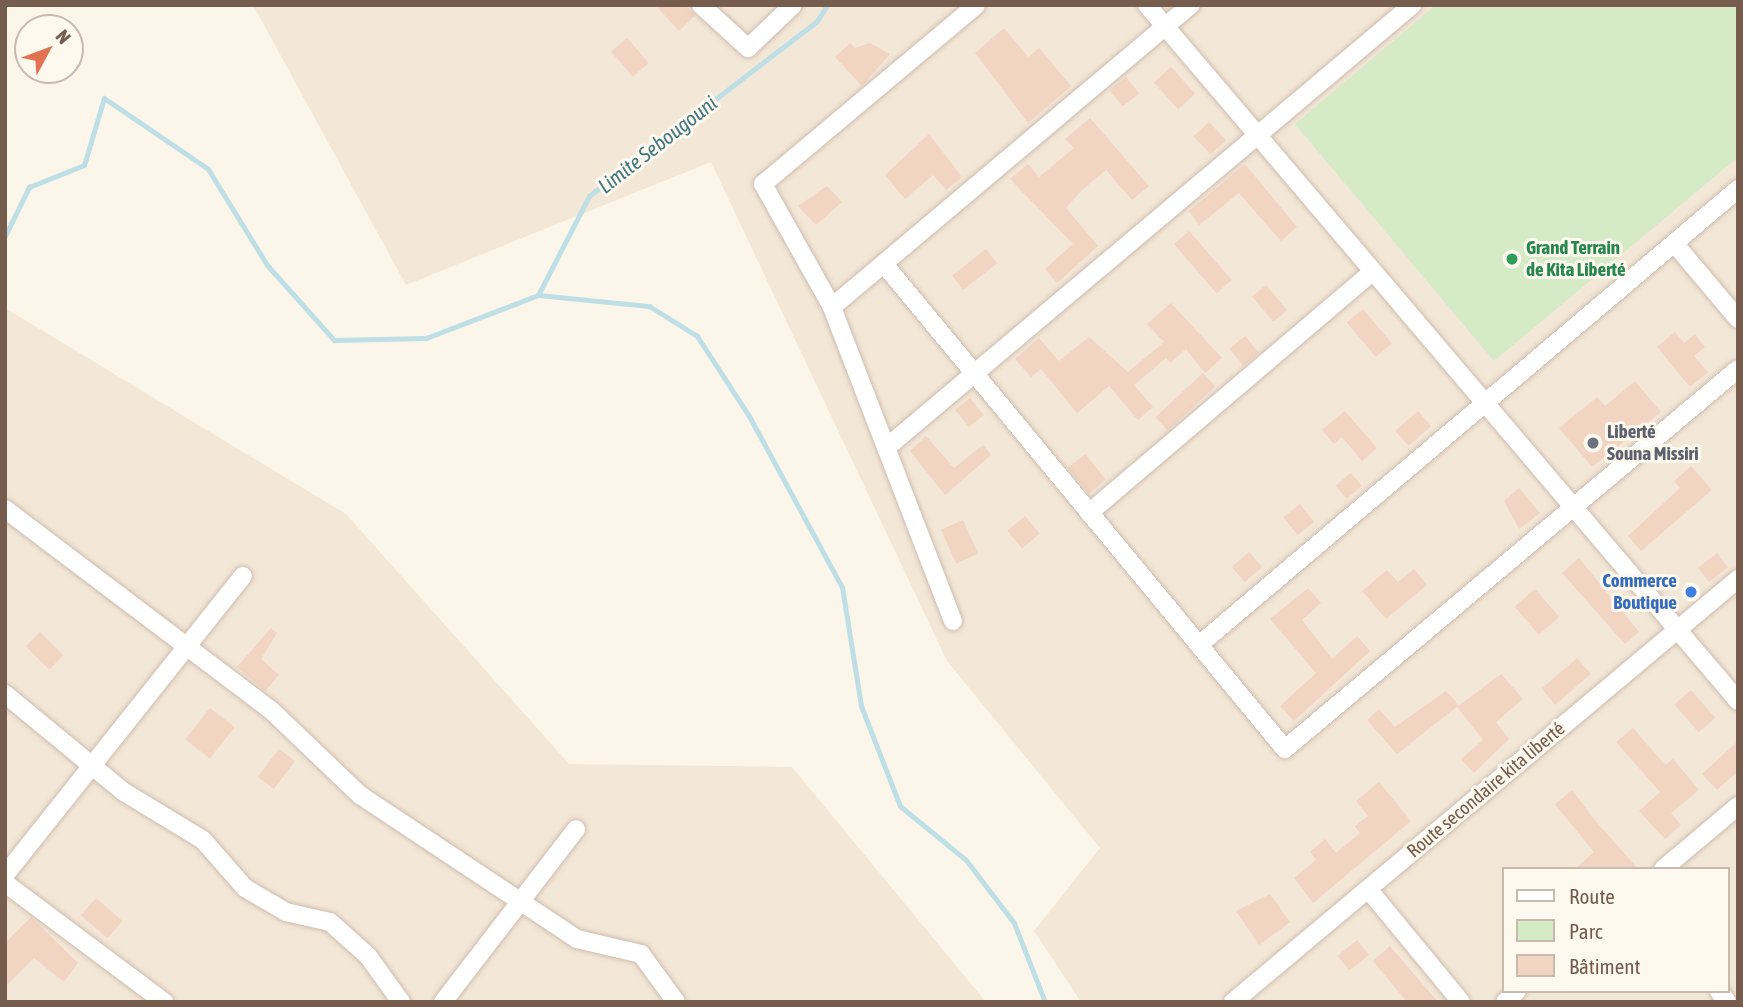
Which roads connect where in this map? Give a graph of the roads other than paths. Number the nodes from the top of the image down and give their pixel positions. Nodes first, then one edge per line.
1 (701, 5) edge
2 (793, 5) edge
3 (976, 5) edge
4 (1147, 5) edge
5 (1191, 5) edge
6 (1412, 5) edge
7 (1166, 26) junction
8 (1258, 135) junction
9 (1738, 189) edge
10 (1674, 243) junction
11 (884, 264) junction
12 (1373, 271) junction
13 (832, 307) junction
14 (1738, 320) edge
15 (1738, 369) edge
16 (975, 374) junction
17 (1485, 403) junction
18 (886, 448) junction
19 (1573, 507) junction
20 (5, 509) edge
21 (1089, 513) junction
22 (243, 576) dead end
23 (1738, 579) edge
24 (953, 621) dead end
25 (1677, 629) junction
26 (188, 645) junction
27 (1199, 645) junction
28 (5, 694) edge
29 (1738, 701) edge
30 (91, 767) junction
31 (1738, 806) edge
32 (576, 830) dead end
33 (1665, 867) edge
34 (5, 875) edge
35 (5, 883) edge
36 (1368, 889) junction
37 (521, 900) junction
38 (164, 1002) edge
39 (401, 1002) edge
40 (443, 1002) edge
41 (676, 1002) edge
42 (1233, 1002) edge
43 (1461, 1002) edge

1 - 2 street
3 - 13 street
4 - 7 street
5 - 7 street
6 - 8 street
7 - 8 street
7 - 11 street
8 - 12 street
8 - 16 street
9 - 10 street
10 - 14 street
10 - 17 street
11 - 13 street
11 - 16 street
12 - 17 street
12 - 21 street
13 - 18 street
15 - 19 street
16 - 18 street
16 - 21 street
17 - 19 street
17 - 27 street
18 - 24 street
19 - 25 street
19 - 27 street
20 - 26 street
21 - 27 street
22 - 26 street
23 - 25 street, Route secondaire kita liberté
25 - 29 street
25 - 36 street, Route secondaire kita liberté
26 - 30 street
26 - 37 street
28 - 30 street
30 - 34 street
30 - 39 street
31 - 33 street
32 - 37 street
35 - 38 street
36 - 42 street, Route secondaire kita liberté
36 - 43 street
37 - 40 street
37 - 41 street

